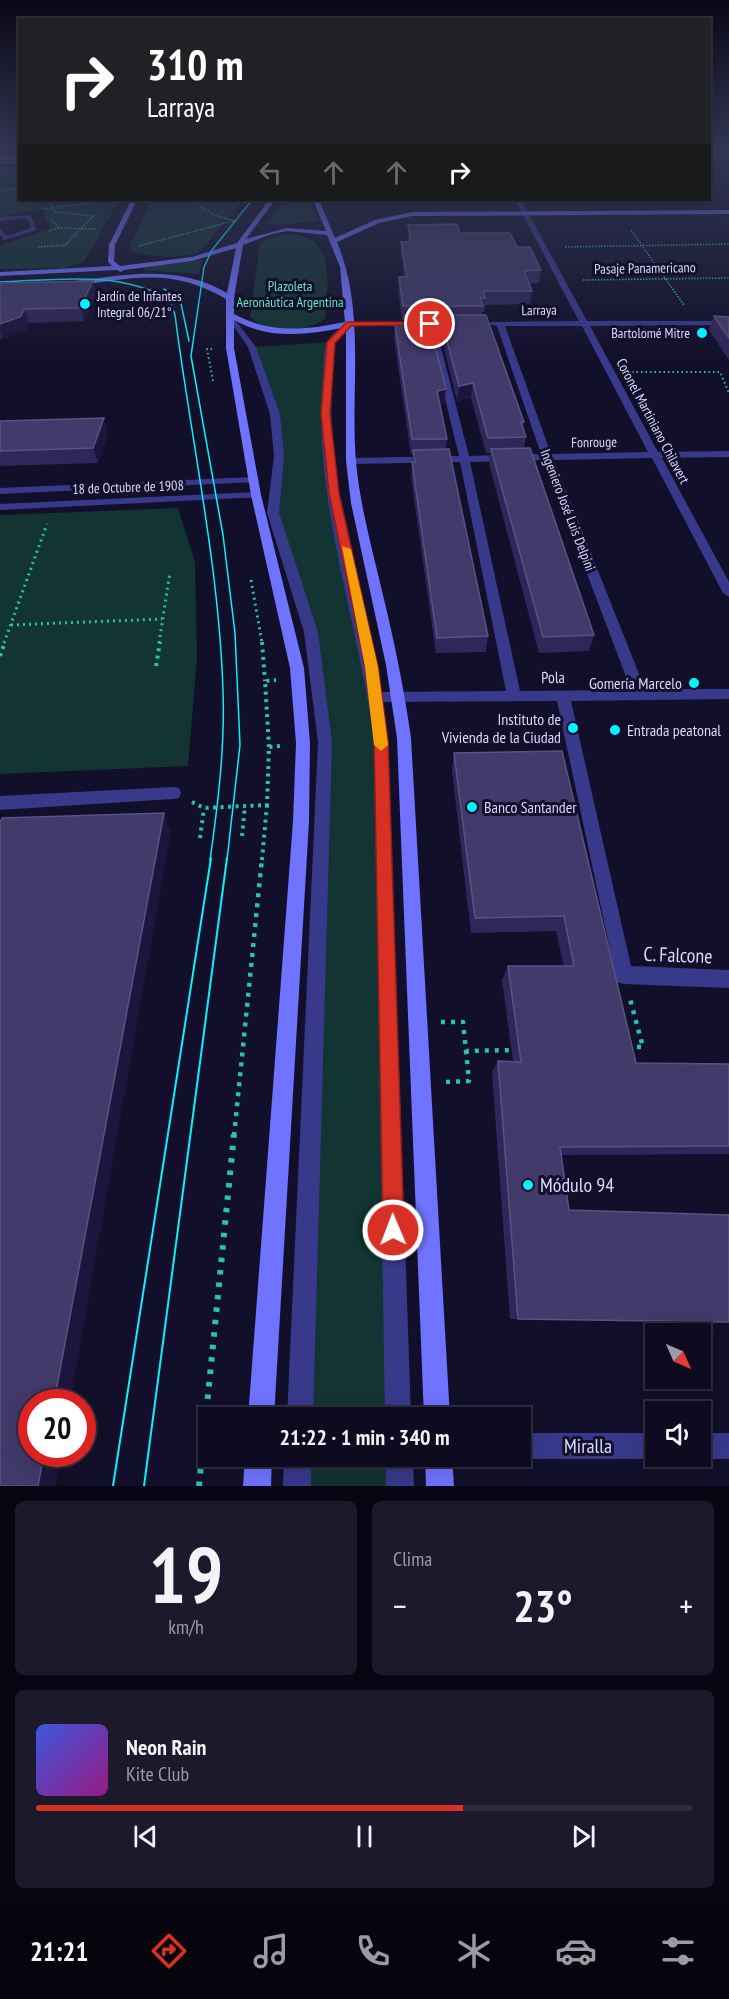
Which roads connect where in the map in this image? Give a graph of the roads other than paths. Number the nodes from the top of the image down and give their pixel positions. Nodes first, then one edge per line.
1 (31, 221) edge
2 (124, 221) edge
3 (256, 221) edge
4 (326, 221) edge
5 (379, 221) edge
6 (529, 221) edge
7 (0, 231) edge
8 (328, 233) junction
9 (334, 241) junction
10 (240, 243) junction
11 (114, 267) junction
12 (0, 274) edge
13 (135, 275) junction
14 (61, 285) edge
15 (230, 298) junction
16 (229, 315) junction
17 (729, 323) edge
18 (349, 324) junction
19 (477, 324) edge
20 (500, 324) junction
21 (586, 324) junction
22 (655, 454) junction
23 (729, 454) edge
24 (547, 456) junction
25 (464, 457) junction
26 (351, 461) junction
27 (255, 488) junction
28 (0, 491) edge
29 (0, 507) edge
30 (729, 593) edge
31 (640, 694) junction
32 (729, 694) edge
33 (562, 695) junction
34 (399, 696) junction
35 (514, 696) junction
36 (376, 697) junction
37 (173, 793) road end
38 (0, 803) edge
39 (729, 979) edge
40 (262, 1407) edge
41 (300, 1407) edge
42 (398, 1407) edge
43 (436, 1407) edge
44 (531, 1446) edge
45 (645, 1446) edge
46 (711, 1446) edge
47 (729, 1446) edge
48 (258, 1467) edge
49 (298, 1467) edge
50 (399, 1467) edge
51 (439, 1467) edge
52 (257, 1486) edge
53 (297, 1486) edge
54 (400, 1486) edge
55 (440, 1486) edge

1 - 7 street
2 - 11 main road
3 - 10 main road
4 - 8 main road
5 - 9 main road
6 - 21 street, Coronel Martiniano Chilavert
8 - 9 main road
8 - 10 main road
9 - 18 main road
10 - 11 main road
10 - 15 main road
11 - 12 main road
11 - 13 main road
13 - 14 main road
13 - 15 main road
15 - 16 main road
16 - 18 main road
16 - 27 main road
16 - 41 street
17 - 21 street, Larraya
18 - 25 street
18 - 26 main road
18 - 36 street
19 - 20 street, Larraya
20 - 21 street, Larraya
20 - 24 street, Ingeniero José Luis Delpini
21 - 22 street, Coronel Martiniano Chilavert
22 - 23 street, Fonrouge
22 - 24 street, Fonrouge
22 - 30 street, Coronel Martiniano Chilavert
24 - 25 street, Fonrouge
24 - 31 street, Ingeniero José Luis Delpini
25 - 26 street, Fonrouge
25 - 35 street
26 - 34 main road
27 - 28 street, 18 de Octubre de 1908
27 - 29 street, 18 de Octubre de 1908
27 - 40 main road
31 - 32 street, Pola
31 - 33 street, Pola
33 - 35 street, Pola
33 - 39 street, C. Falcone
34 - 35 street, Pola
34 - 36 street, Pola
34 - 43 main road
36 - 42 street
37 - 38 street
44 - 45 street, Miralla
46 - 47 street
48 - 52 main road
49 - 53 street
50 - 54 street
51 - 55 main road

